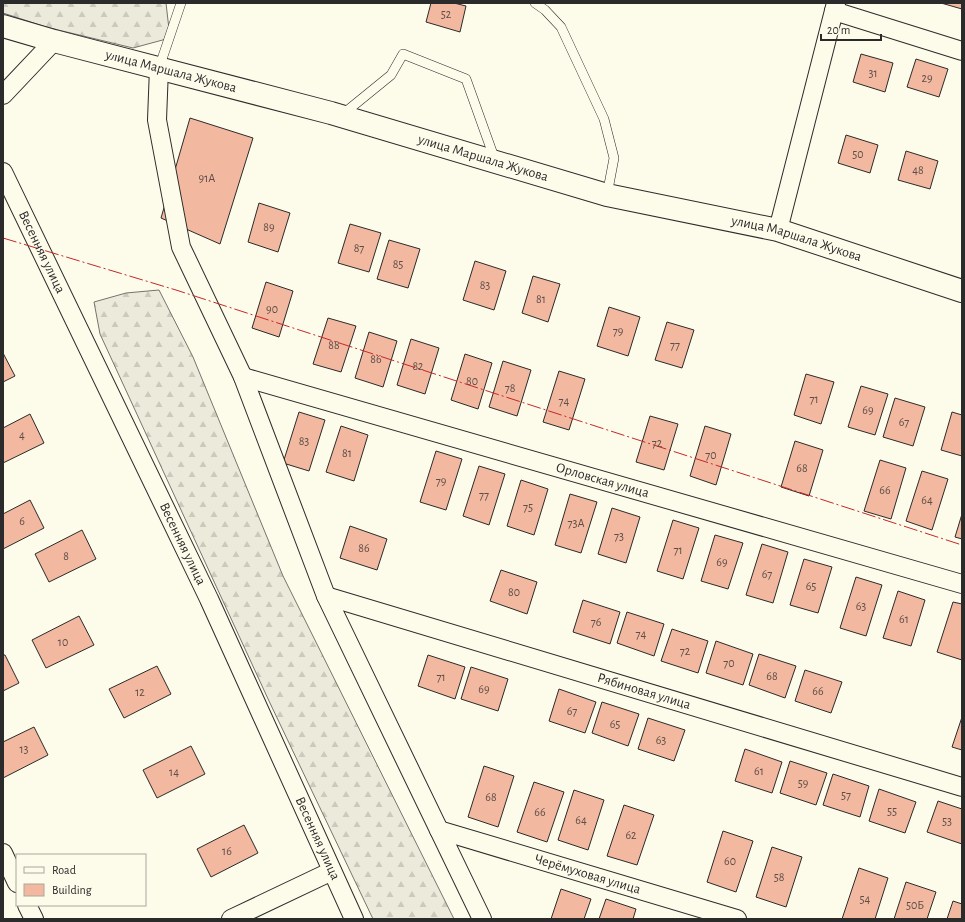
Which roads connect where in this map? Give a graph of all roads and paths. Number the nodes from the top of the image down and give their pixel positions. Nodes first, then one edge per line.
1 (181, 3) edge
2 (535, 3) edge
3 (835, 7) edge
4 (3, 26) edge
5 (54, 42) junction
6 (962, 51) edge
7 (159, 68) junction
8 (3, 94) edge
9 (331, 113) junction
10 (496, 162) junction
11 (3, 172) edge
12 (607, 195) junction
13 (778, 230) junction
14 (962, 291) edge
15 (243, 377) junction
16 (962, 584) edge
17 (326, 596) junction
18 (962, 787) edge
19 (439, 830) junction
20 (3, 853) edge
21 (332, 871) junction
22 (16, 881) edge
23 (28, 906) edge
24 (34, 919) edge
25 (231, 919) edge
26 (354, 919) edge
27 (482, 919) edge
28 (737, 919) edge

1 - 7 lane
2 - 12 lane
3 - 6 street
3 - 13 street
4 - 5 main road, улица Маршала Жукова
5 - 7 main road, улица Маршала Жукова
5 - 8 street
7 - 9 main road, улица Маршала Жукова
7 - 15 street
9 - 10 main road, улица Маршала Жукова
9 - 10 lane
10 - 12 main road, улица Маршала Жукова
11 - 21 street, Весенняя улица
12 - 13 main road, улица Маршала Жукова
13 - 14 main road, улица Маршала Жукова
15 - 16 street, Орловская улица
15 - 17 street
17 - 18 street, Рябиновая улица
17 - 19 street
19 - 27 street
19 - 28 street, Черёмуховая улица
20 - 22 street
21 - 25 street
21 - 26 street, Весенняя улица
23 - 24 street

